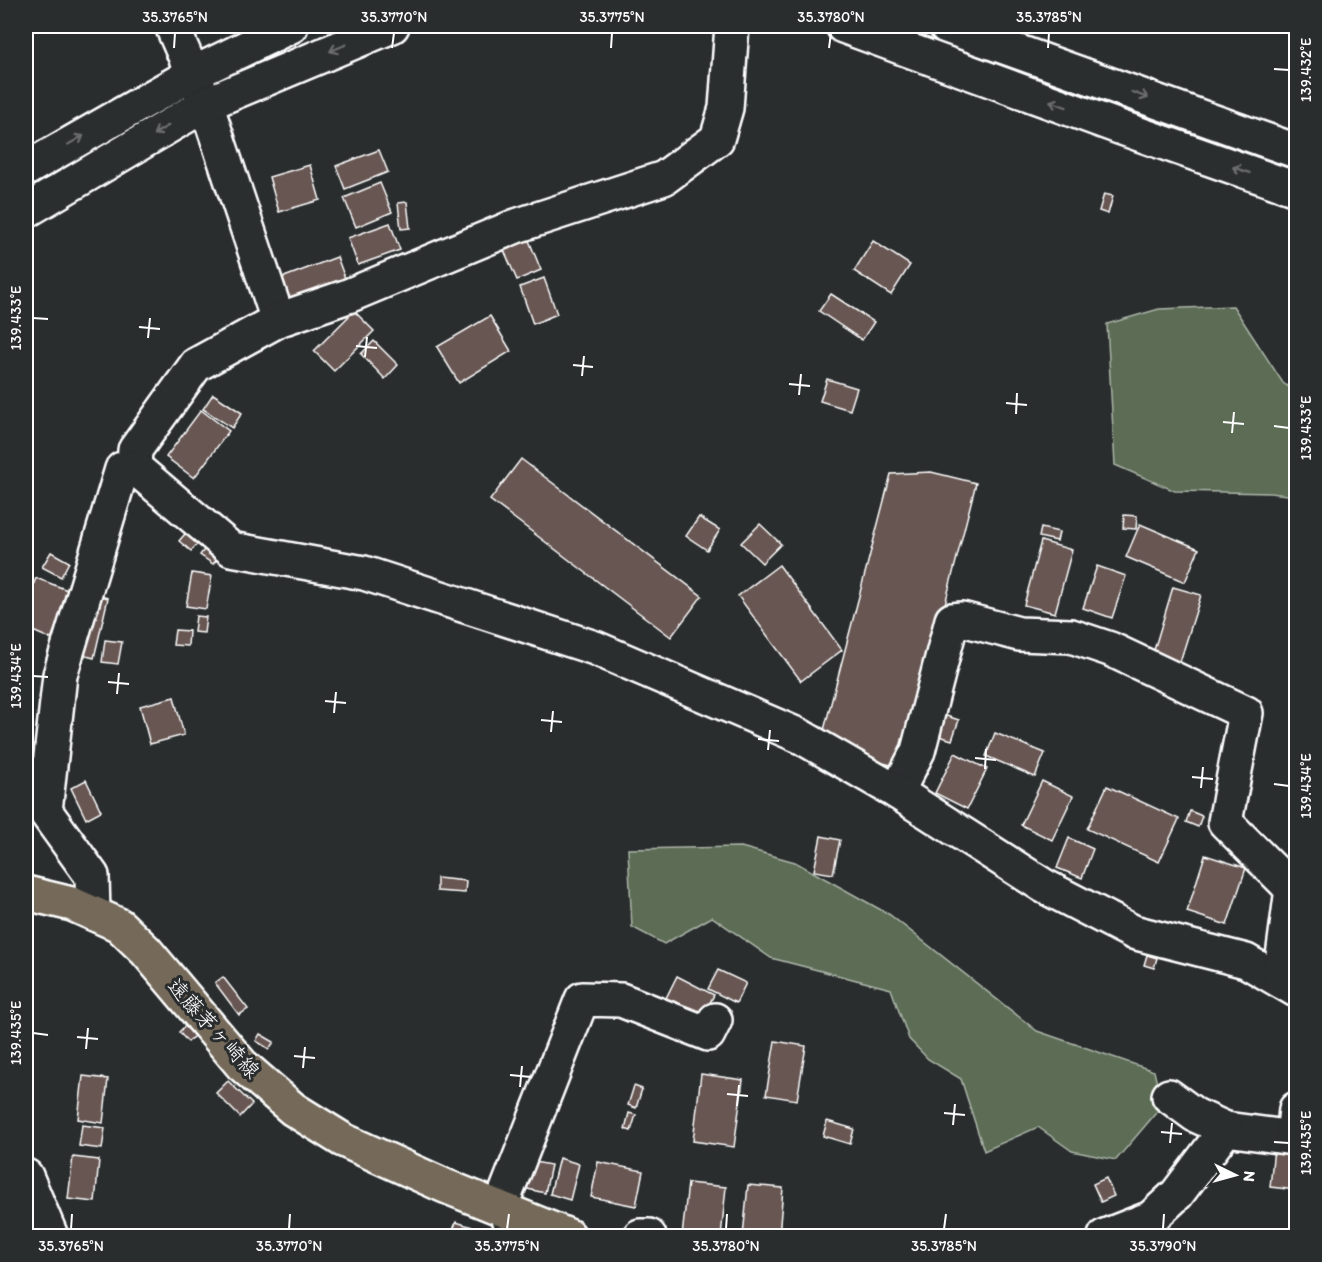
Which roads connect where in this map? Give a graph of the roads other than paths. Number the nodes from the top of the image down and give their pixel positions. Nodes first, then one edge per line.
1 (172, 26) edge
2 (291, 26) edge
3 (392, 26) edge
4 (732, 26) edge
5 (843, 26) edge
6 (946, 26) edge
7 (194, 73) junction
8 (206, 104) junction
9 (1296, 151) edge
10 (26, 169) edge
11 (1296, 189) edge
12 (26, 211) edge
13 (278, 320) junction
14 (134, 467) junction
15 (26, 785) edge
16 (897, 792) junction
17 (45, 811) junction
18 (1294, 886) edge
19 (26, 893) edge
20 (93, 913) junction
21 (1288, 984) edge
22 (714, 1020) dead end
23 (1169, 1096) dead end
24 (1226, 1128) junction
25 (1295, 1128) edge
26 (26, 1176) edge
27 (507, 1219) edge
28 (51, 1236) edge
29 (569, 1236) edge
30 (640, 1236) edge
31 (649, 1236) edge
32 (1105, 1236) edge

1 - 7 street
2 - 7 street
3 -> 8 street
4 - 13 street
11 -> 5 street
6 -> 9 street
7 - 8 street
10 -> 7 street
8 -> 12 street
8 - 13 street
13 - 14 street
14 - 16 street
14 - 17 street
15 - 17 street
16 - 18 street
16 - 21 street
17 - 20 street
18 - 21 street
19 - 20 main road, 遠藤茅ヶ崎線
20 - 27 main road, 遠藤茅ヶ崎線
22 - 27 street
23 - 24 street
24 - 25 street
24 - 32 street
26 - 28 street
27 - 29 main road, 遠藤茅ヶ崎線
30 - 31 street

